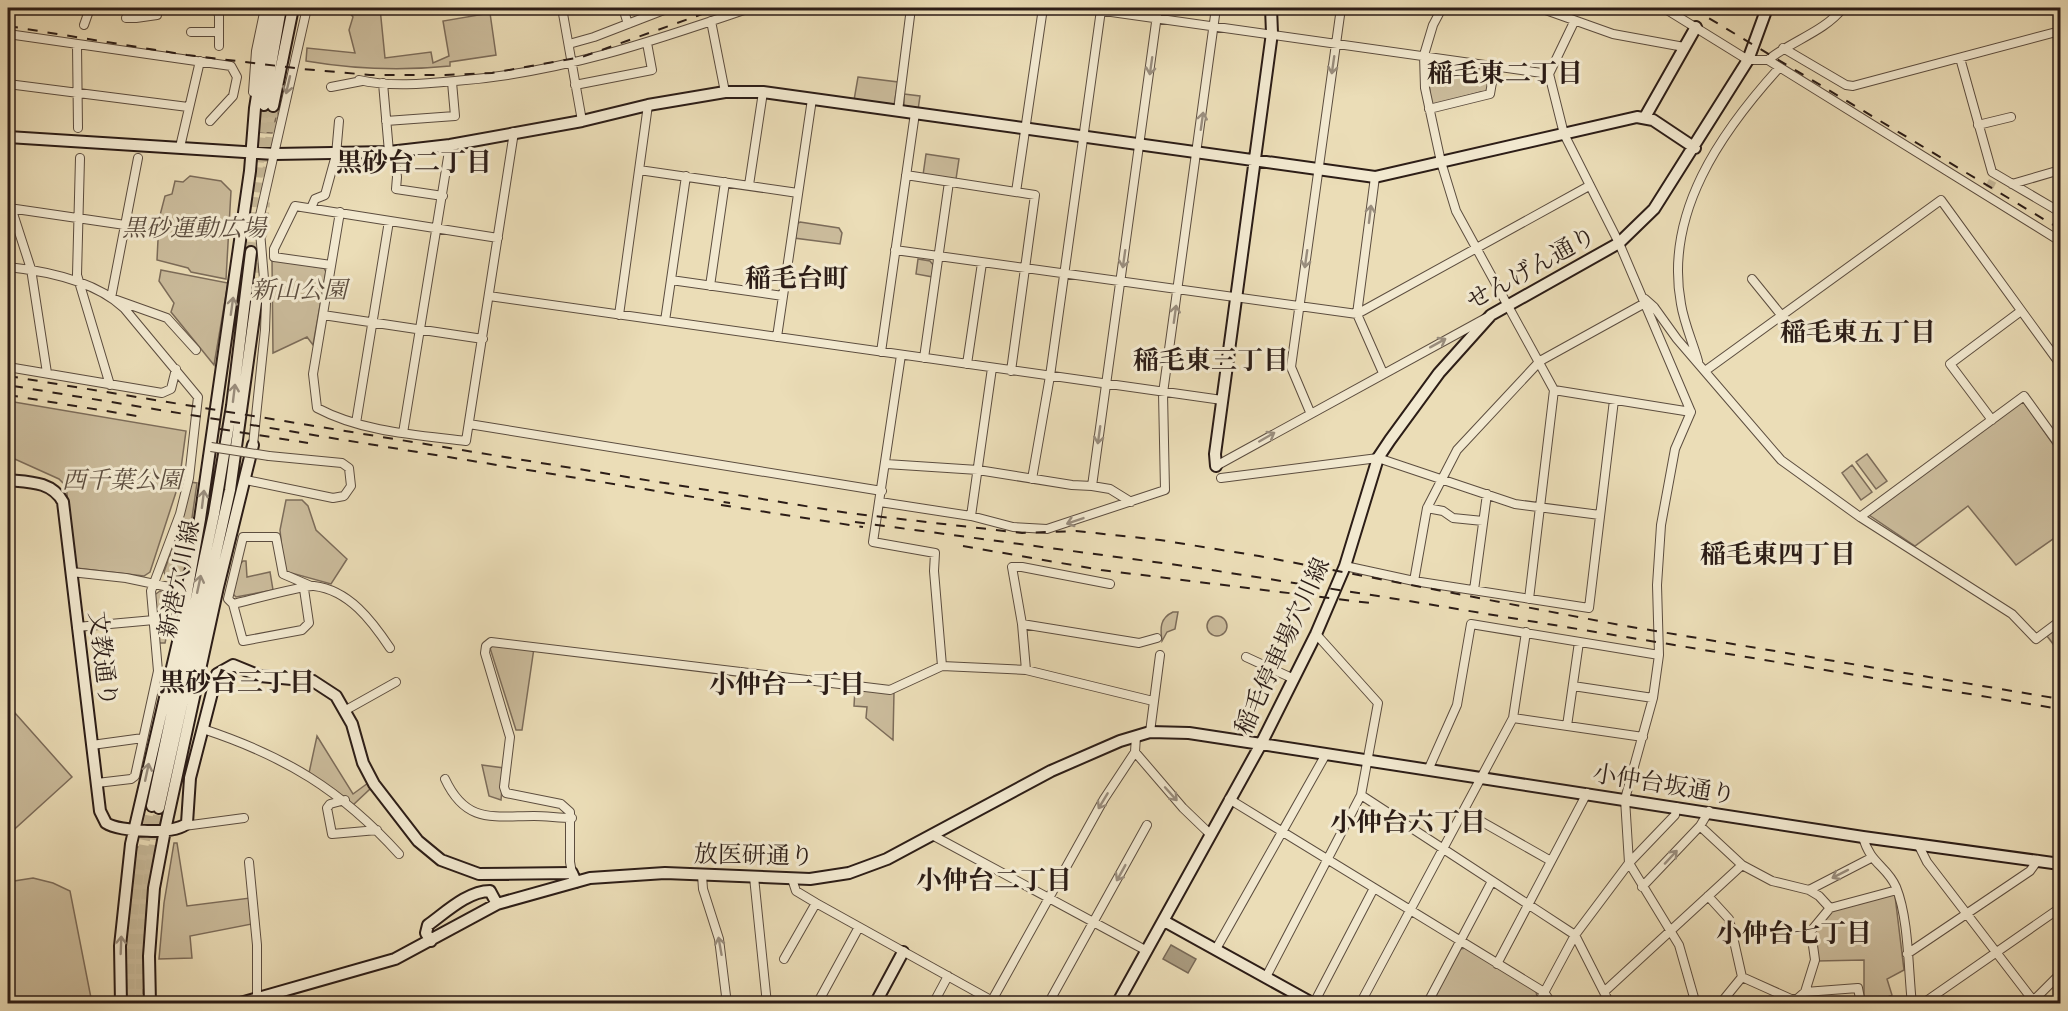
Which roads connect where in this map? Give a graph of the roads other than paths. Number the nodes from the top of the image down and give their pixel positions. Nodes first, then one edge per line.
1 (54, 8) edge
2 (62, 8) edge
3 (90, 8) edge
4 (135, 8) edge
5 (217, 8) edge
6 (265, 8) edge
7 (271, 8) edge
8 (281, 8) edge
9 (293, 8) edge
10 (304, 8) edge
11 (562, 8) edge
12 (623, 8) edge
13 (669, 8) edge
14 (750, 8) edge
15 (953, 8) edge
16 (1043, 8) edge
17 (1083, 8) edge
18 (1158, 8) edge
19 (1216, 8) edge
20 (1271, 8) edge
21 (1341, 8) edge
22 (1439, 8) edge
23 (1540, 8) edge
24 (1664, 8) edge
25 (1767, 8) edge
26 (1843, 8) edge
27 (910, 9) edge
28 (1101, 10) junction
29 (157, 12) dead end
30 (126, 18) dead end
31 (136, 18) junction
32 (1158, 18) junction
33 (711, 21) junction
34 (1574, 22) junction
35 (628, 24) junction
36 (84, 25) dead end
37 (1215, 25) junction
38 (1696, 27) junction
39 (2061, 31) edge
40 (191, 32) dead end
41 (219, 32) junction
42 (1272, 33) junction
43 (8, 34) edge
44 (647, 43) junction
45 (1336, 43) junction
46 (569, 44) junction
47 (77, 45) junction
48 (219, 46) dead end
49 (1684, 47) junction
50 (1783, 48) junction
51 (1424, 55) junction
52 (1960, 58) junction
53 (1748, 60) junction
54 (1768, 60) junction
55 (200, 61) junction
56 (571, 65) junction
57 (1495, 65) junction
58 (1779, 68) junction
59 (1550, 74) junction
60 (383, 82) junction
61 (452, 82) junction
62 (8, 84) edge
63 (575, 85) junction
64 (331, 87) dead end
65 (79, 92) junction
66 (725, 92) junction
67 (763, 92) junction
68 (812, 99) junction
69 (648, 105) junction
70 (264, 106) junction
71 (188, 107) junction
72 (1430, 109) junction
73 (898, 111) junction
74 (915, 113) junction
75 (1644, 117) junction
76 (2011, 117) dead end
77 (210, 121) dead end
78 (339, 121) dead end
79 (386, 121) junction
80 (582, 121) junction
81 (1978, 125) junction
82 (78, 128) dead end
83 (1025, 128) junction
84 (514, 132) junction
85 (1564, 134) junction
86 (1083, 136) junction
87 (8, 137) edge
88 (1140, 144) junction
89 (450, 145) junction
90 (180, 147) junction
91 (1695, 147) junction
92 (252, 152) junction
93 (391, 152) junction
94 (1198, 152) junction
95 (275, 154) junction
96 (336, 155) junction
97 (80, 158) dead end
98 (138, 158) dead end
99 (1256, 161) junction
100 (1441, 162) junction
101 (639, 170) junction
102 (1318, 170) junction
103 (2061, 170) edge
104 (906, 175) junction
105 (686, 176) junction
106 (1375, 177) junction
107 (725, 182) junction
108 (949, 182) junction
109 (2012, 184) junction
110 (749, 185) junction
111 (1589, 186) junction
112 (1016, 192) junction
113 (798, 193) junction
114 (443, 196) junction
115 (8, 198) edge
116 (9, 208) edge
117 (311, 208) junction
118 (340, 212) junction
119 (2061, 212) edge
120 (79, 217) junction
121 (389, 221) junction
122 (124, 225) junction
123 (437, 228) junction
124 (498, 238) junction
125 (2061, 241) edge
126 (1619, 243) junction
127 (1476, 248) junction
128 (896, 250) junction
129 (251, 252) tunnel mouth
130 (939, 256) junction
131 (982, 263) junction
132 (331, 265) junction
133 (8, 267) edge
134 (1025, 268) junction
135 (32, 269) junction
136 (1064, 273) junction
137 (1752, 279) dead end
138 (671, 280) junction
139 (1121, 282) junction
140 (78, 283) junction
141 (710, 286) junction
142 (258, 288) tunnel mouth
143 (1178, 290) junction
144 (489, 296) junction
145 (783, 296) junction
146 (1236, 297) junction
147 (111, 298) junction
148 (1645, 300) junction
149 (1508, 306) junction
150 (1300, 307) junction
151 (2021, 311) junction
152 (1357, 314) junction
153 (323, 315) junction
154 (619, 315) junction
155 (1491, 315) junction
156 (1782, 316) junction
157 (665, 321) junction
158 (372, 322) junction
159 (421, 330) junction
160 (777, 338) junction
161 (483, 339) junction
162 (196, 350) dead end
163 (881, 352) junction
164 (901, 355) junction
165 (924, 358) junction
166 (1540, 361) junction
167 (967, 364) junction
168 (2061, 364) edge
169 (8, 367) edge
170 (992, 368) junction
171 (1703, 368) junction
172 (176, 369) junction
173 (1011, 371) junction
174 (47, 373) junction
175 (1383, 373) junction
176 (1050, 376) junction
177 (1107, 384) junction
178 (110, 385) junction
179 (1554, 390) junction
180 (1164, 393) junction
181 (1222, 400) junction
182 (1614, 400) junction
183 (1310, 412) junction
184 (1691, 412) junction
185 (1992, 420) junction
186 (356, 423) junction
187 (469, 424) junction
188 (403, 433) junction
189 (253, 445) joint
190 (2061, 446) edge
191 (211, 447) junction
192 (1378, 458) junction
193 (886, 464) junction
194 (1216, 466) joint
195 (978, 470) junction
196 (1221, 478) dead end
197 (1032, 479) junction
198 (1440, 479) junction
199 (8, 480) edge
200 (246, 480) junction
201 (1092, 486) junction
202 (882, 491) junction
203 (1487, 494) junction
204 (880, 502) junction
205 (1131, 502) junction
206 (1427, 508) junction
207 (1541, 509) junction
208 (1600, 515) junction
209 (971, 516) junction
210 (1860, 517) junction
211 (1483, 521) junction
212 (1345, 566) junction
213 (71, 572) junction
214 (1414, 580) junction
215 (155, 583) junction
216 (1110, 584) dead end
217 (308, 587) junction
218 (1474, 590) junction
219 (188, 591) junction
220 (1529, 599) junction
221 (233, 604) junction
222 (154, 620) junction
223 (2061, 621) edge
224 (1022, 624) junction
225 (77, 627) junction
226 (1526, 633) junction
227 (1316, 634) junction
228 (1157, 638) dead end
229 (1579, 642) junction
230 (390, 648) dead end
231 (1160, 655) dead end
232 (1659, 655) junction
233 (1246, 657) dead end
234 (942, 666) junction
235 (1026, 670) junction
236 (1294, 679) junction
237 (396, 682) dead end
238 (1573, 686) junction
239 (1653, 699) junction
240 (1153, 701) junction
241 (346, 710) junction
242 (1513, 718) junction
243 (1566, 726) junction
244 (203, 729) junction
245 (1150, 732) junction
246 (1136, 736) junction
247 (1643, 737) junction
248 (143, 738) junction
249 (1261, 744) junction
250 (92, 745) junction
251 (1135, 752) junction
252 (1326, 754) junction
253 (1367, 760) junction
254 (1428, 768) junction
255 (1482, 777) junction
256 (445, 778) dead end
257 (97, 783) junction
258 (1587, 793) junction
259 (1361, 795) junction
260 (1229, 799) junction
261 (1625, 799) junction
262 (345, 800) junction
263 (1676, 807) junction
264 (1463, 811) junction
265 (1708, 811) junction
266 (244, 818) dead end
267 (572, 818) junction
268 (1148, 825) dead end
269 (184, 826) junction
270 (1700, 826) junction
271 (134, 829) junction
272 (165, 830) junction
273 (377, 830) junction
274 (1283, 832) junction
275 (1210, 834) junction
276 (932, 835) junction
277 (1863, 837) junction
278 (1918, 844) junction
279 (1443, 849) junction
280 (399, 854) dead end
281 (1871, 858) junction
282 (1329, 860) junction
283 (2038, 860) junction
284 (1551, 861) junction
285 (249, 862) dead end
286 (1629, 863) junction
287 (2061, 864) edge
288 (1742, 865) junction
289 (702, 875) junction
290 (754, 877) junction
291 (574, 878) junction
292 (792, 879) junction
293 (1492, 881) junction
294 (1642, 887) junction
295 (1374, 888) junction
296 (1809, 890) junction
297 (1897, 890) junction
298 (1708, 896) junction
299 (1049, 897) junction
300 (816, 903) junction
301 (497, 904) junction
302 (1528, 905) junction
303 (1830, 908) junction
304 (2061, 908) edge
305 (1410, 910) junction
306 (1966, 914) junction
307 (1094, 921) junction
308 (1164, 921) junction
309 (859, 927) junction
310 (1670, 931) junction
311 (1575, 935) junction
312 (431, 941) junction
313 (1460, 941) junction
314 (1216, 949) junction
315 (903, 951) junction
316 (1147, 951) junction
317 (1996, 952) junction
318 (1907, 954) junction
319 (784, 959) dead end
320 (1497, 964) junction
321 (2061, 974) edge
322 (948, 976) junction
323 (1266, 977) junction
324 (1742, 977) junction
325 (1605, 991) junction
326 (1544, 992) junction
327 (1805, 992) junction
328 (2032, 999) junction
329 (257, 1001) edge
330 (994, 1002) edge
331 (1314, 1003) edge
332 (122, 1004) edge
333 (150, 1004) edge
334 (237, 1004) edge
335 (727, 1004) edge
336 (767, 1004) edge
337 (817, 1004) edge
338 (875, 1004) edge
339 (933, 1004) edge
340 (1048, 1004) edge
341 (1117, 1004) edge
342 (1359, 1004) edge
343 (1427, 1004) edge
344 (1538, 1004) edge
345 (1552, 1004) edge
346 (1610, 1004) edge
347 (1698, 1004) edge
348 (1720, 1004) edge
349 (1861, 1004) edge
350 (1911, 1004) edge
351 (1922, 1004) edge
352 (2022, 1004) edge

1 - 2 street
3 - 36 street
4 - 31 street
5 - 41 street
6 - 70 street
7 - 70 street
8 - 70 street
9 - 70 street
10 -> 95 street
11 - 46 street
12 - 35 street
13 - 35 street
14 - 33 street
15 - 27 street
16 - 83 street
17 - 28 street
18 - 32 street
19 - 37 street
20 - 42 street
21 - 45 street
22 - 51 street
23 - 34 street
24 - 38 street
25 - 53 street, せんげん通り
26 - 50 street
27 - 73 street
28 - 32 street
28 - 86 street
29 - 31 street
30 - 31 street
32 - 37 street
32 -> 88 street
33 - 44 street
33 - 66 street
34 - 49 street
34 - 59 street
35 - 46 street
37 - 42 street
94 -> 37 street
38 - 49 street
38 - 53 street
39 - 52 street
40 - 41 street
41 - 48 street
42 - 45 street
42 - 99 street
43 - 47 street
44 - 56 street
44 - 63 street
45 - 51 street
45 -> 102 street
46 - 56 street
47 - 55 street
47 - 65 street
49 - 75 street
50 - 52 street
50 - 54 street
51 - 57 street
51 - 72 street
52 - 81 street
53 - 54 street
53 - 91 street, せんげん通り
54 - 58 street
55 - 71 street
55 - 77 street
56 - 61 street
56 - 63 street
57 - 59 street
57 - 72 street
58 - 125 street
58 - 171 street
59 - 85 street
60 - 61 street
60 - 64 street
60 - 79 street
61 - 79 street
62 - 65 street
63 - 80 street
65 - 71 street
65 - 82 street
66 - 67 street
66 - 69 street
67 - 68 street
67 - 110 street
68 - 73 street
68 - 113 street
69 - 80 street
69 - 101 street
70 - 92 street
71 - 90 street
72 - 100 street
73 - 74 street
74 - 83 street
74 - 104 street
75 - 85 street
75 - 91 street
76 - 81 street
78 - 96 street
79 - 93 street
80 - 84 street
81 - 109 street
83 - 86 street
83 - 112 street
84 - 89 street
84 - 124 street
85 - 100 street
85 - 111 street
86 - 88 street
86 - 136 street
87 - 90 street
88 - 94 street
88 -> 139 street
89 - 93 street
89 - 114 street
90 - 92 street
91 - 126 street, せんげん通り
92 - 95 street
191 -> 92 street
93 - 96 street
93 - 114 street
94 - 99 street
94 - 143 street
95 - 96 street
95 - 189 street
96 - 117 street
97 - 120 street
98 - 122 street
99 - 102 street
99 - 146 street
100 - 106 street
100 - 127 street
101 - 105 street
101 - 154 street
102 - 106 street
102 -> 150 street
103 - 109 street
104 - 108 street
104 - 128 street
105 - 107 street
105 - 138 street
152 -> 106 street
107 - 110 street
107 - 141 street
108 - 112 street
108 - 130 street
109 - 119 street
110 - 113 street
111 - 126 street
111 - 127 street
112 - 134 street
113 - 145 street
114 - 123 street
115 - 116 street
116 - 120 street
116 - 135 street
117 - 118 street
117 - 132 street
118 - 121 street
118 - 132 street
120 - 122 street
120 - 140 street
121 - 123 street
121 - 158 street
122 - 147 street
123 - 124 street
123 - 159 street
124 - 144 street
126 - 148 street
126 - 149 street, せんげん通り
127 - 149 street
127 - 152 street
128 - 130 street
128 - 163 street
142 -> 129 street, 新港穴川線
130 - 131 street
130 - 165 street
131 - 134 street
131 - 167 street
132 - 153 street
133 - 135 street
134 - 136 street
134 - 173 street
135 - 140 street
135 - 174 street
136 - 139 street
136 - 176 street
137 - 156 street
138 - 141 street
138 - 157 street
139 - 143 street
139 - 177 street
140 - 147 street
140 - 178 street
141 - 145 street
143 - 146 street
180 -> 143 street
144 - 154 street
144 - 161 street
145 - 160 street
146 - 150 street
146 - 181 street
147 - 162 street
147 - 172 street
148 - 166 street
148 - 171 street
148 - 184 street
149 - 155 street, せんげん通り
149 - 166 street
150 - 152 street
150 - 183 street
151 - 156 street
151 - 168 street
151 - 185 street
152 - 175 street
153 - 158 street
153 - 186 street
154 - 157 street
175 -> 155 street, せんげん通り
155 - 192 street, 稲毛停車場穴川線
156 - 171 street
157 - 160 street
158 - 159 street
158 - 186 street
159 - 161 street
159 - 188 street
160 - 163 street
161 - 187 street
163 - 164 street
164 - 165 street
164 - 193 street
165 - 167 street
166 - 179 street
166 - 198 street
167 - 170 street
169 - 174 street
170 - 173 street
170 - 195 street
171 - 210 street
172 - 178 street
172 - 215 street
173 - 176 street
174 - 178 street
175 - 183 street, せんげん通り
176 - 177 street
176 - 197 street
177 - 180 street
177 -> 201 street
179 - 182 street
179 - 207 street
180 - 181 street
180 - 205 street
181 - 194 street
182 - 184 street
182 - 208 street
194 -> 183 street, せんげん通り
184 - 232 street
185 - 190 street
185 - 210 street
186 - 188 street
187 - 188 street
187 - 202 street
189 - 200 street
191 - 200 street, bridge
219 -> 191 street
192 - 196 street
192 - 198 street
192 - 212 street, 稲毛停車場穴川線
193 - 195 street
193 - 202 street
195 - 197 street
195 - 209 street
197 - 201 street
198 - 203 street
198 - 206 street
199 - 213 street, 文教通り
200 - 272 street
201 - 205 street
202 - 204 street
203 - 207 street
203 - 211 street
204 - 209 street
204 - 234 street
205 -> 209 street
206 - 211 street
206 - 214 street
207 - 208 street
207 - 220 street
208 - 220 street
210 - 223 street
211 - 218 street
212 - 214 street
212 - 227 street, 稲毛停車場穴川線
213 - 215 street
213 - 225 street, 文教通り
214 - 218 street
215 - 219 street
215 - 222 street
216 - 224 street
217 - 221 street
217 - 221 street
217 - 221 street
217 - 230 street
218 - 220 street
271 -> 219 street
222 - 225 street
222 - 248 street
224 - 228 street
224 - 235 street
225 - 250 street, 文教通り
226 - 229 street
226 - 242 street
226 - 254 street
227 - 236 street, 稲毛停車場穴川線
227 - 253 street
229 - 232 street
229 - 238 street
231 - 240 street
232 - 239 street
233 - 236 street
234 - 235 street
234 - 267 street
235 - 240 street
236 - 249 street, 稲毛停車場穴川線
237 - 241 street
238 - 239 street
238 - 243 street
239 - 247 street
240 - 245 street
241 - 244 street
241 - 291 street
242 - 243 street
242 - 255 street
243 - 247 street
244 - 262 street
244 - 269 street
245 - 246 street, 放医研通り
245 - 249 street, 放医研通り
246 - 251 street
246 - 276 street, 放医研通り
247 - 261 street
248 - 250 street
248 - 257 street
249 - 252 street, 小仲台坂通り
249 - 260 street, 稲毛停車場穴川線
250 - 257 street, 文教通り
251 -> 275 street
251 -> 299 street
252 - 253 street, 小仲台坂通り
252 - 274 street
253 - 254 street, 小仲台坂通り
253 - 259 street
254 - 255 street, 小仲台坂通り
255 - 258 street, 小仲台坂通り
255 - 264 street
256 - 267 street
257 - 271 street, 文教通り
258 - 261 street, 小仲台坂通り
258 - 284 street
259 - 279 street
259 - 282 street
260 - 274 street
260 - 275 street, 稲毛停車場穴川線
261 - 263 street, 小仲台坂通り
261 - 286 street
262 - 273 street
262 - 273 street
263 - 265 street, 小仲台坂通り
263 - 286 street
264 - 279 street
264 - 284 street
265 - 270 street
265 - 277 street, 小仲台坂通り
266 - 269 street
267 - 291 street
268 -> 307 street
269 - 272 street, 文教通り
270 - 288 street
294 -> 270 street
271 - 272 street, 文教通り
332 -> 271 street
272 - 333 street
273 - 280 street
274 - 282 street
274 - 314 street
275 - 308 street, 稲毛停車場穴川線
276 - 292 street, 放医研通り
276 - 299 street
277 - 278 street, 小仲台坂通り
277 - 281 street
278 - 283 street, 小仲台坂通り
278 - 306 street
279 - 293 street
279 - 305 street
281 -> 296 street
281 - 297 street
282 - 295 street
282 - 323 street
283 - 287 street, 小仲台坂通り
283 - 306 street
284 - 302 street
285 - 329 street
286 - 294 street
286 - 311 street
288 - 296 street
288 - 298 street
289 - 290 street, 放医研通り
289 - 291 street, 放医研通り
335 -> 289 street
290 - 292 street, 放医研通り
290 - 336 street
291 - 301 street, 放医研通り
292 - 300 street
293 - 302 street
293 - 313 street
294 - 310 street
295 - 305 street
295 - 331 street
296 - 303 street
297 - 303 street
297 - 318 street
298 - 310 street
298 - 324 street
299 - 307 street
299 - 330 street
300 - 309 street
300 - 319 street
301 - 312 street, 放医研通り
301 - 312 street
302 - 311 street
302 - 320 street
303 - 327 street
304 - 317 street
305 - 313 street
305 - 342 street
306 - 317 street
306 - 318 street
307 - 316 street
307 - 340 street
308 - 314 street
308 - 316 street, 稲毛停車場穴川線
309 - 315 street
309 - 337 street
310 - 325 street
310 - 347 street
311 - 325 street
311 - 326 street
312 - 329 street, 放医研通り
313 - 320 street
313 - 343 street
314 - 323 street
315 - 322 street
315 - 338 street
316 - 341 street, 稲毛停車場穴川線
317 - 328 street
317 - 351 street
318 - 350 street
320 - 326 street
321 - 328 street
322 - 330 street
322 - 339 street
323 - 331 street
324 - 327 street
324 - 348 street
325 - 346 street
326 - 344 street
326 - 345 street
327 - 349 street
328 - 352 street
329 - 334 street, 放医研通り

